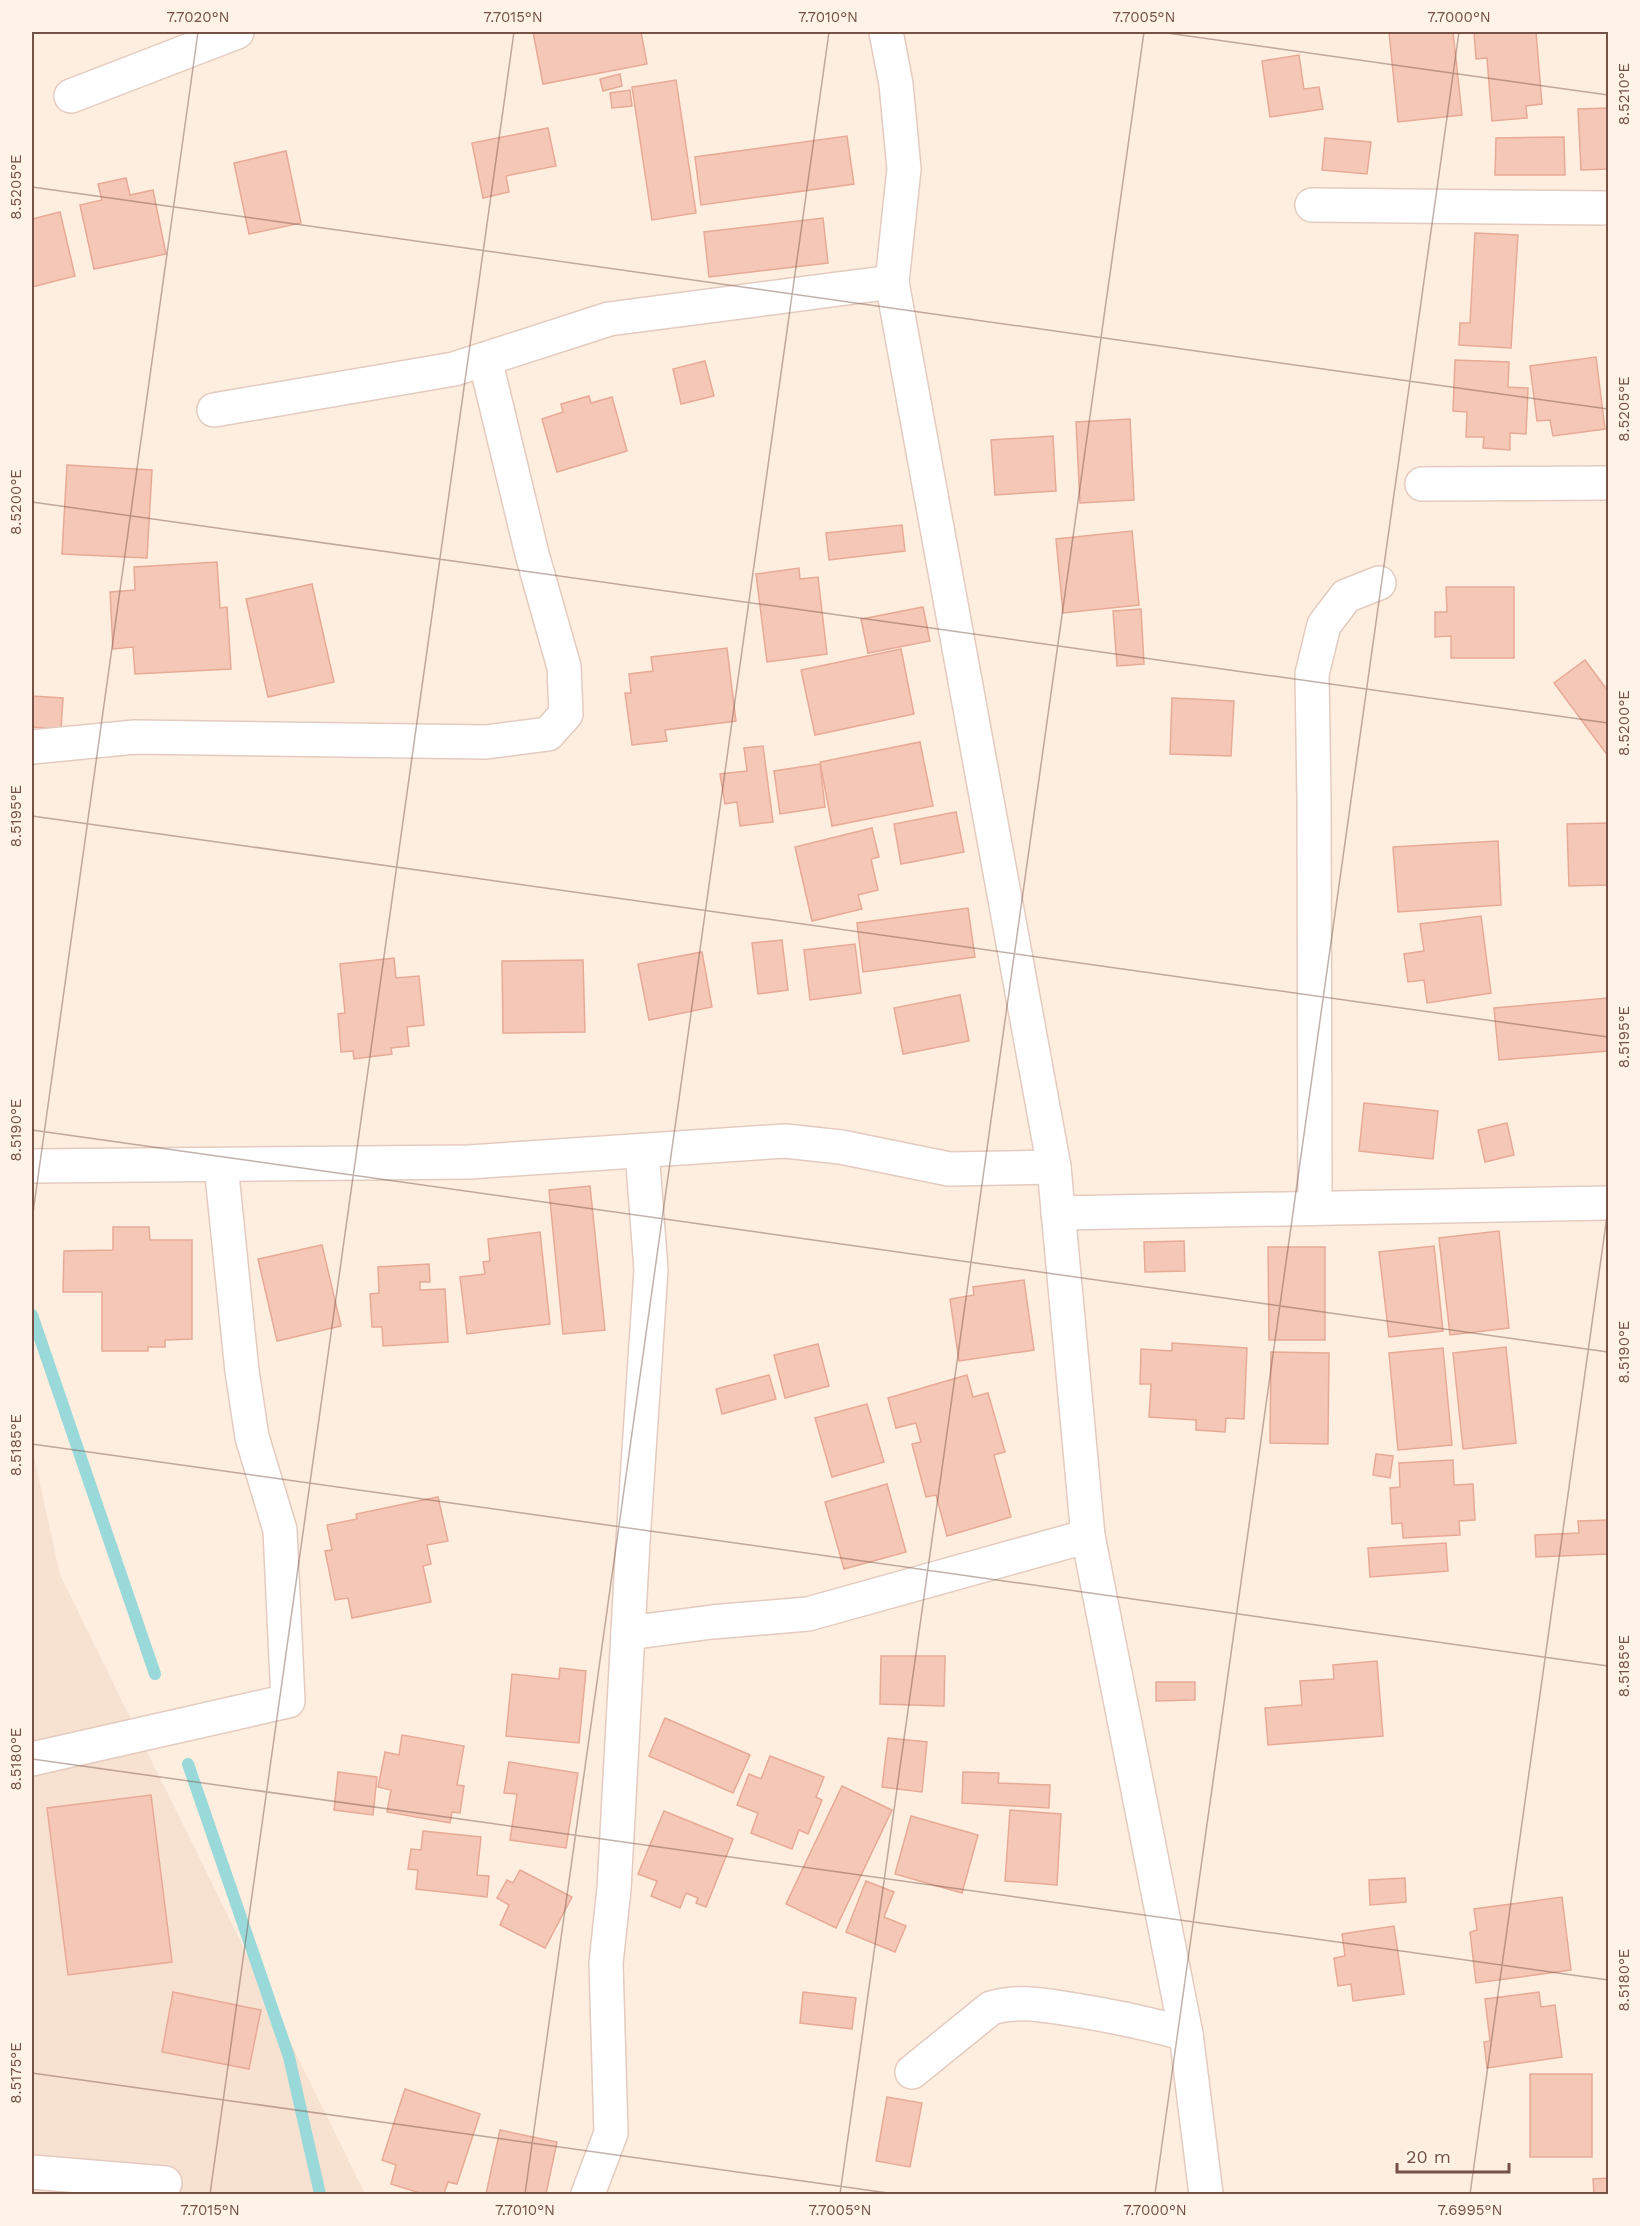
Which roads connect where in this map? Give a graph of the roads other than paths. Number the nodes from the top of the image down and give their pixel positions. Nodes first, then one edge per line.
1 (237, 32) edge
2 (886, 32) edge
3 (71, 96) dead end
4 (1312, 205) dead end
5 (1608, 208) edge
6 (892, 282) junction
7 (485, 359) junction
8 (214, 410) dead end
9 (1608, 483) edge
10 (1422, 484) dead end
11 (1379, 583) dead end
12 (32, 747) edge
13 (642, 1151) junction
14 (221, 1165) junction
15 (32, 1166) edge
16 (1054, 1167) junction
17 (1608, 1203) edge
18 (1315, 1208) junction
19 (1058, 1213) junction
20 (1088, 1536) junction
21 (628, 1633) junction
22 (32, 1759) edge
23 (1186, 2034) junction
24 (912, 2072) dead end
25 (32, 2172) edge
26 (165, 2183) dead end
27 (588, 2194) edge
28 (1206, 2194) edge

1 - 3 street
2 - 6 street
4 - 5 street
6 - 7 street
6 - 16 street
7 - 8 street
7 - 12 street
9 - 10 street
11 - 18 street
13 - 14 street
13 - 16 street
13 - 21 street
14 - 15 street
14 - 22 street
16 - 19 street
17 - 18 street
18 - 19 street
19 - 20 street
20 - 21 street
20 - 23 street
21 - 27 street
23 - 24 street
23 - 28 street
25 - 26 street

